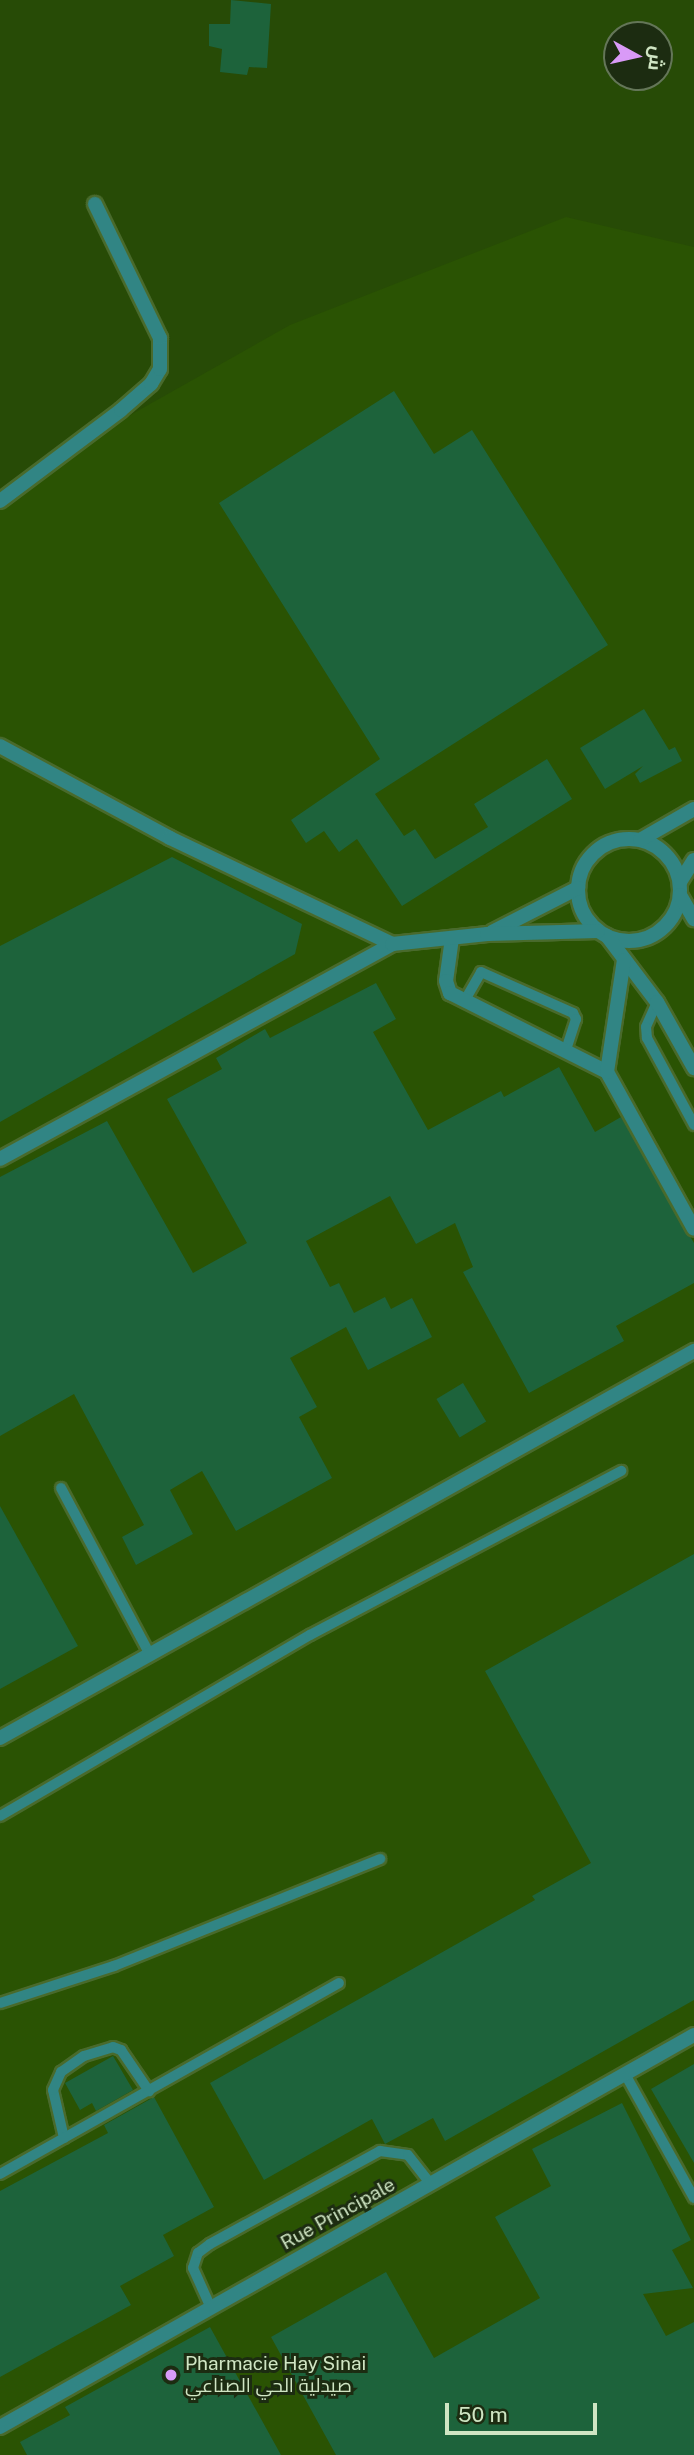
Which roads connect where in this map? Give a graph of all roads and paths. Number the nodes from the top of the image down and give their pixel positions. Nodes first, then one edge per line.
1 (95, 204) dead end
2 (0, 501) edge
3 (0, 746) edge
4 (694, 809) edge
5 (640, 840) junction
6 (694, 860) edge
7 (578, 888) junction
8 (680, 888) junction
9 (694, 919) edge
10 (602, 933) junction
11 (487, 934) junction
12 (452, 938) junction
13 (392, 944) junction
14 (624, 960) junction
15 (465, 1000) junction
16 (657, 1002) junction
17 (566, 1049) junction
18 (694, 1068) edge
19 (607, 1072) junction
20 (694, 1125) edge
21 (0, 1159) edge
22 (694, 1229) edge
23 (694, 1351) edge
24 (621, 1471) dead end
25 (61, 1489) dead end
26 (149, 1653) junction
27 (0, 1738) edge
28 (0, 1816) edge
29 (380, 1859) dead end
30 (339, 1983) dead end
31 (0, 2003) edge
32 (694, 2035) edge
33 (625, 2074) junction
34 (149, 2091) junction
35 (64, 2138) junction
36 (0, 2174) edge
37 (431, 2184) junction
38 (694, 2198) edge
39 (211, 2308) junction
40 (0, 2427) edge

1 - 2 street
3 - 13 street
4 - 5 street
5 - 7 street
5 - 8 street
6 - 8 street
7 - 10 street
7 - 11 street
8 - 9 street
8 - 10 street
10 - 11 street
10 - 14 street
11 - 12 street
12 - 13 street
12 - 15 street
13 - 21 street
14 - 16 street
14 - 19 street
15 - 17 street
15 - 17 lane
16 - 18 street
16 - 20 lane
17 - 19 street
19 - 22 street
23 - 26 street
24 - 28 lane
25 - 26 lane
26 - 27 street
29 - 31 lane
30 - 34 lane
32 - 33 street, Rue Principale
33 - 37 street, Rue Principale
33 - 38 lane
34 - 35 lane
34 - 35 lane
35 - 36 lane
37 - 39 street, Rue Principale
37 - 39 lane
39 - 40 street, Rue Principale

